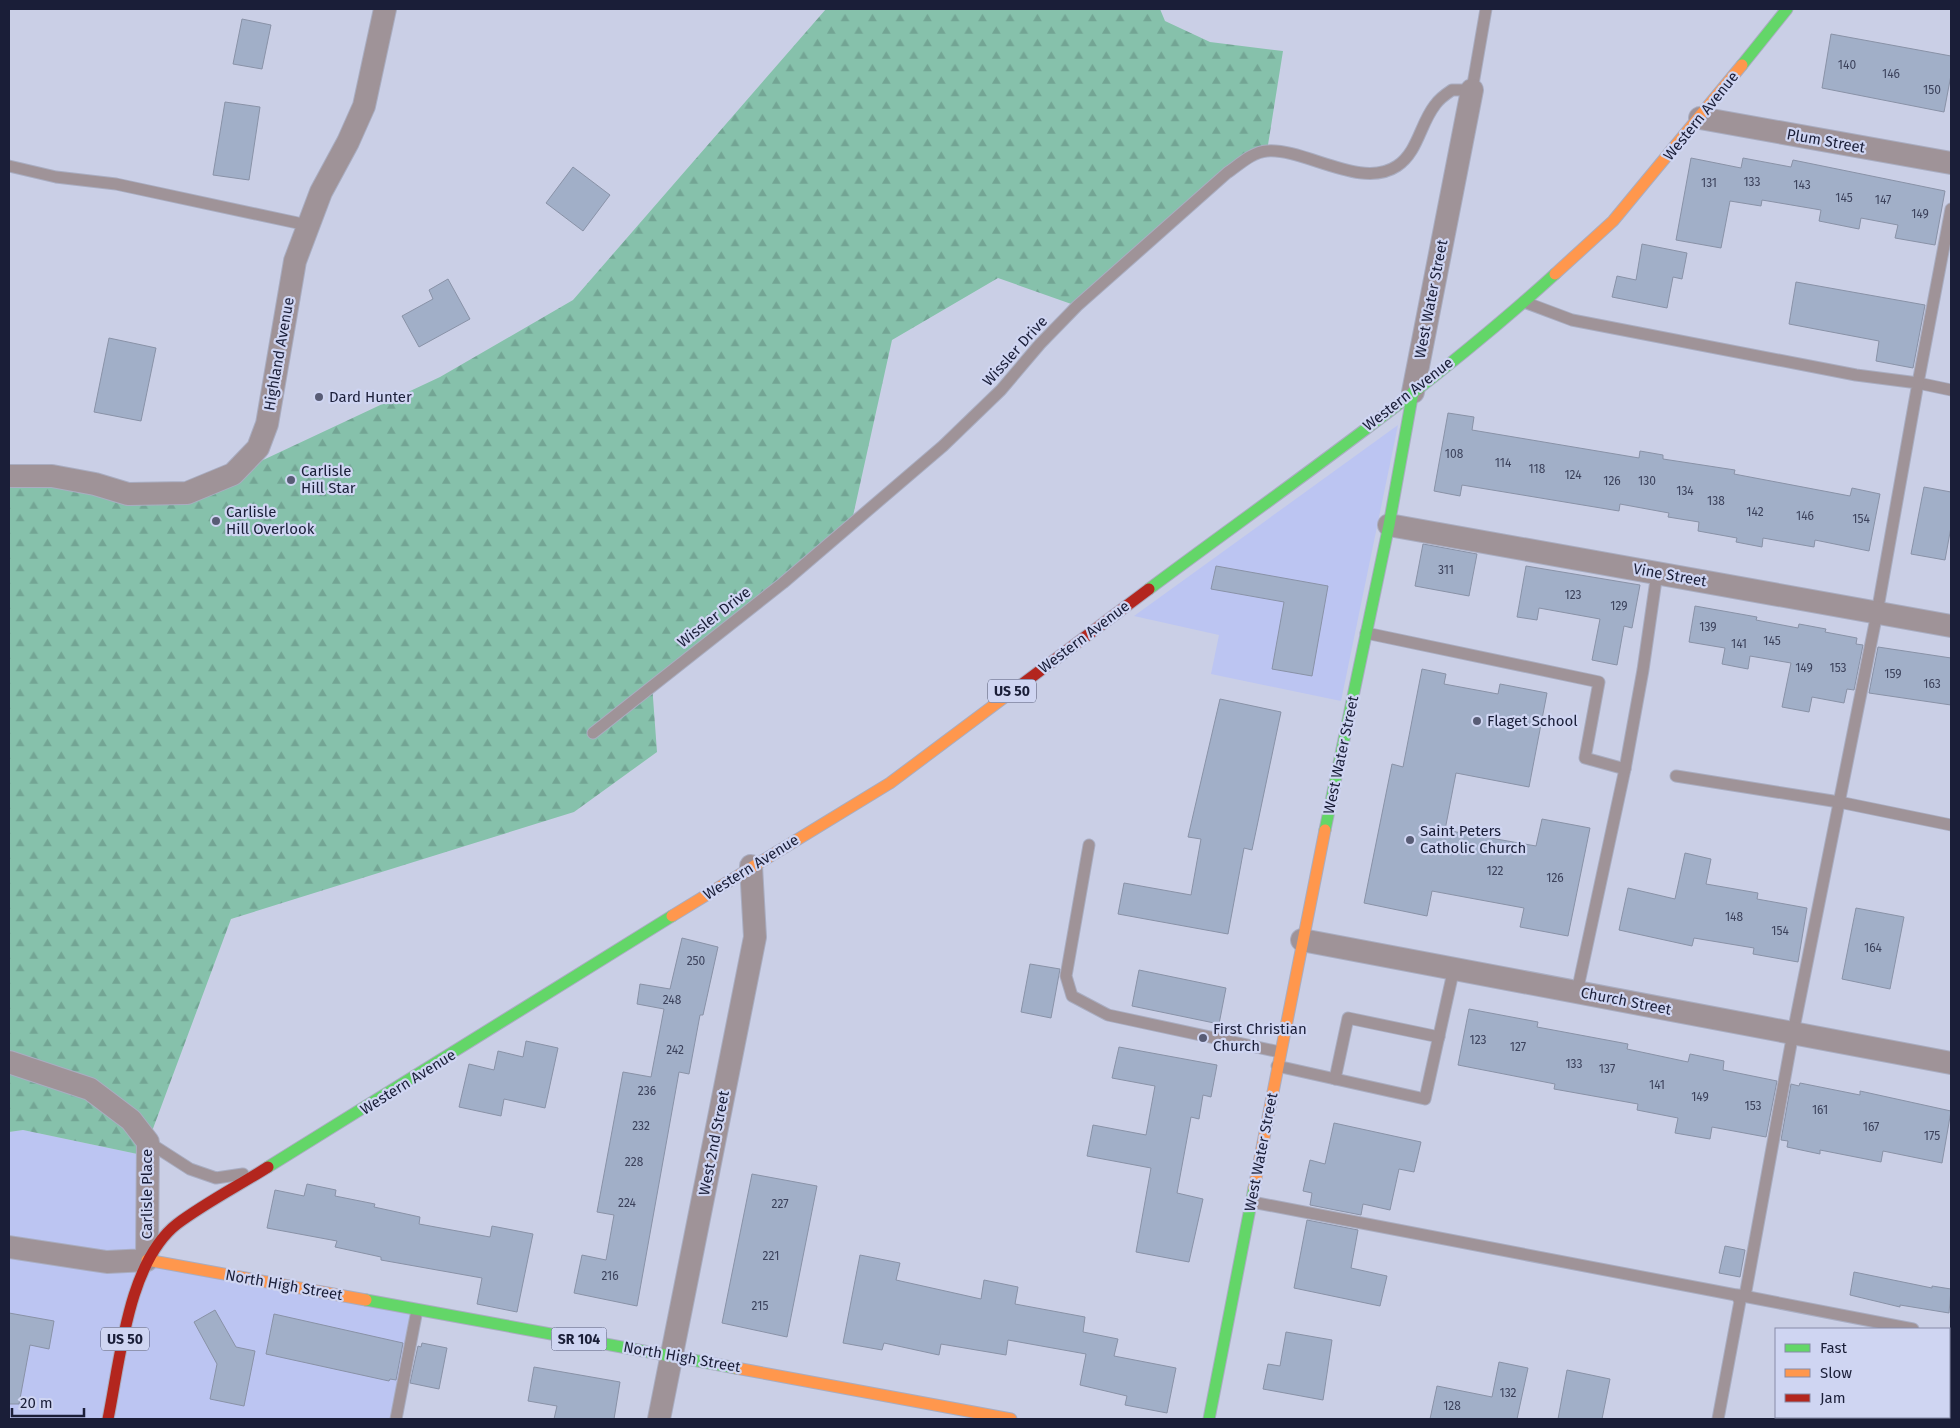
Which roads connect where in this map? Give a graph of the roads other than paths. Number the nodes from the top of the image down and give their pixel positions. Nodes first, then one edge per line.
1 (385, 9) edge
2 (1486, 9) edge
3 (1787, 9) edge
4 (1472, 90) junction
5 (1700, 118) junction
6 (1951, 163) edge
7 (9, 166) edge
8 (1951, 208) edge
9 (307, 225) junction
10 (1524, 302) junction
11 (1918, 383) junction
12 (1951, 390) edge
13 (1413, 392) junction
14 (9, 476) edge
15 (1389, 525) junction
16 (1658, 573) junction
17 (1877, 613) junction
18 (1951, 626) edge
19 (1366, 633) junction
20 (593, 733) dead end
21 (1625, 769) junction
22 (1676, 776) dead end
23 (1839, 802) junction
24 (1951, 825) edge
25 (1089, 845) dead end
26 (751, 866) junction
27 (1302, 940) junction
28 (1454, 968) junction
29 (1576, 992) junction
30 (1793, 1033) junction
31 (1439, 1037) junction
32 (1280, 1052) junction
33 (9, 1062) edge
34 (1951, 1063) edge
35 (1277, 1066) junction
36 (1335, 1079) junction
37 (148, 1142) junction
38 (265, 1171) junction
39 (1252, 1202) junction
40 (9, 1247) edge
41 (147, 1260) junction
42 (1741, 1296) junction
43 (417, 1310) junction
44 (1908, 1328) edge
45 (672, 1355) junction
46 (933, 1404) junction
47 (108, 1419) edge
48 (396, 1419) edge
49 (659, 1419) edge
50 (930, 1419) edge
51 (1011, 1419) edge
52 (1209, 1419) edge
53 (1718, 1419) edge

1 - 9 street, Highland Avenue
2 - 4 lane
3 - 5 main road, Western Avenue / US 50
4 - 13 street, West Water Street
4 - 20 lane, Wissler Drive
5 - 6 street, Plum Street
5 - 10 main road, Western Avenue / US 50
7 - 9 lane
8 - 11 lane
9 - 14 street, Highland Avenue
10 - 11 lane
10 - 13 main road, Western Avenue / US 50
11 - 12 lane
11 - 17 lane
13 - 15 main road, West Water Street
13 - 26 main road, Western Avenue / US 50
15 - 16 street, Vine Street
15 - 19 main road, West Water Street
16 - 17 street, Vine Street
16 - 21 lane
17 - 18 street, Vine Street
17 - 23 lane
19 - 21 lane
19 - 27 main road, West Water Street
21 - 29 lane
22 - 23 lane
23 - 24 lane
23 - 30 lane
25 - 32 lane
26 - 38 main road, Western Avenue / US 50
26 - 45 street, West 2nd Street
27 - 28 street, Church Street
27 - 32 main road, West Water Street
28 - 29 street, Church Street
28 - 31 lane
29 - 30 street, Church Street
30 - 34 street, Church Street
30 - 42 lane
31 - 36 lane
31 - 36 lane
32 - 35 main road, West Water Street
33 - 37 street, Carlisle Place
35 - 36 lane
35 - 39 main road, West Water Street
37 - 38 lane
37 - 41 street, Carlisle Place
38 - 41 main road, Western Avenue / US 50
39 - 42 lane
39 - 52 main road, West Water Street
40 - 41 street
41 - 43 main road, North High Street / SR 104
41 - 47 main road, US 50
42 - 44 lane
42 - 53 lane
43 - 45 main road, North High Street / SR 104
43 - 48 lane
45 - 46 main road, North High Street / SR 104
45 - 49 street, West 2nd Street
46 - 50 lane
46 - 51 main road, North High Street / SR 104

